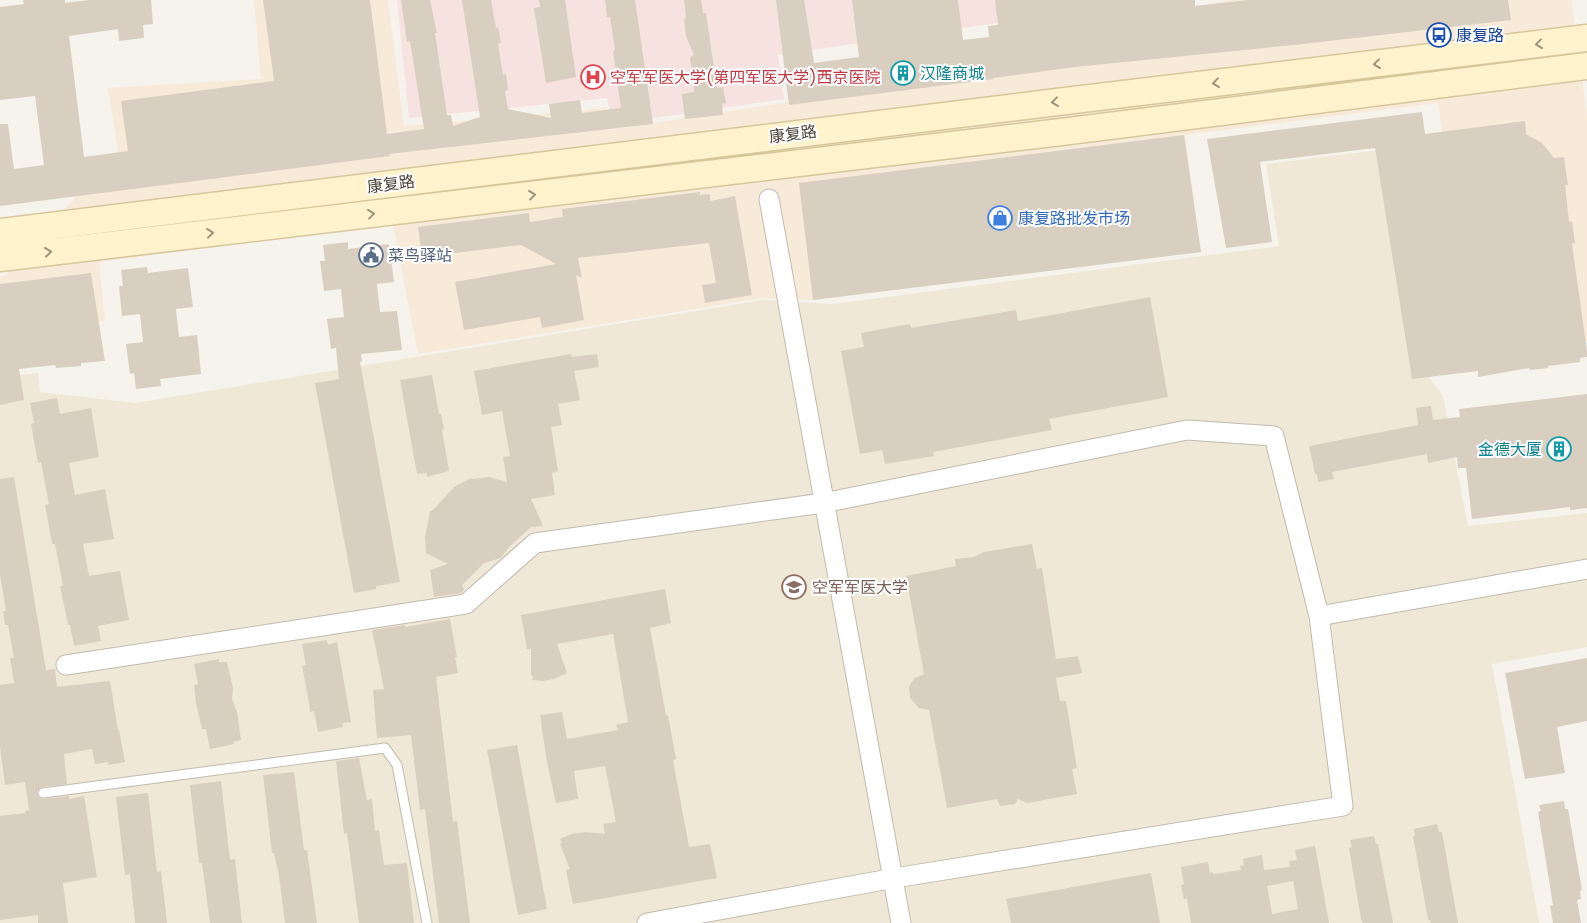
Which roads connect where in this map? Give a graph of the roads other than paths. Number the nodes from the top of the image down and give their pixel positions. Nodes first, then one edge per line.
1 (1587, 38) edge
2 (1587, 66) edge
3 (769, 199) dead end
4 (0, 232) edge
5 (0, 258) edge
6 (823, 503) junction
7 (1587, 569) edge
8 (1319, 616) junction
9 (66, 665) dead end
10 (44, 793) dead end
11 (893, 879) junction
12 (426, 923) edge
13 (647, 923) edge
14 (901, 923) edge

1 -> 4 main road, 康复路
5 -> 2 main road, 康复路
3 - 6 street
6 - 8 street
6 - 9 street
6 - 11 street
7 - 8 street
8 - 11 street
10 - 12 lane
11 - 13 street
11 - 14 street

